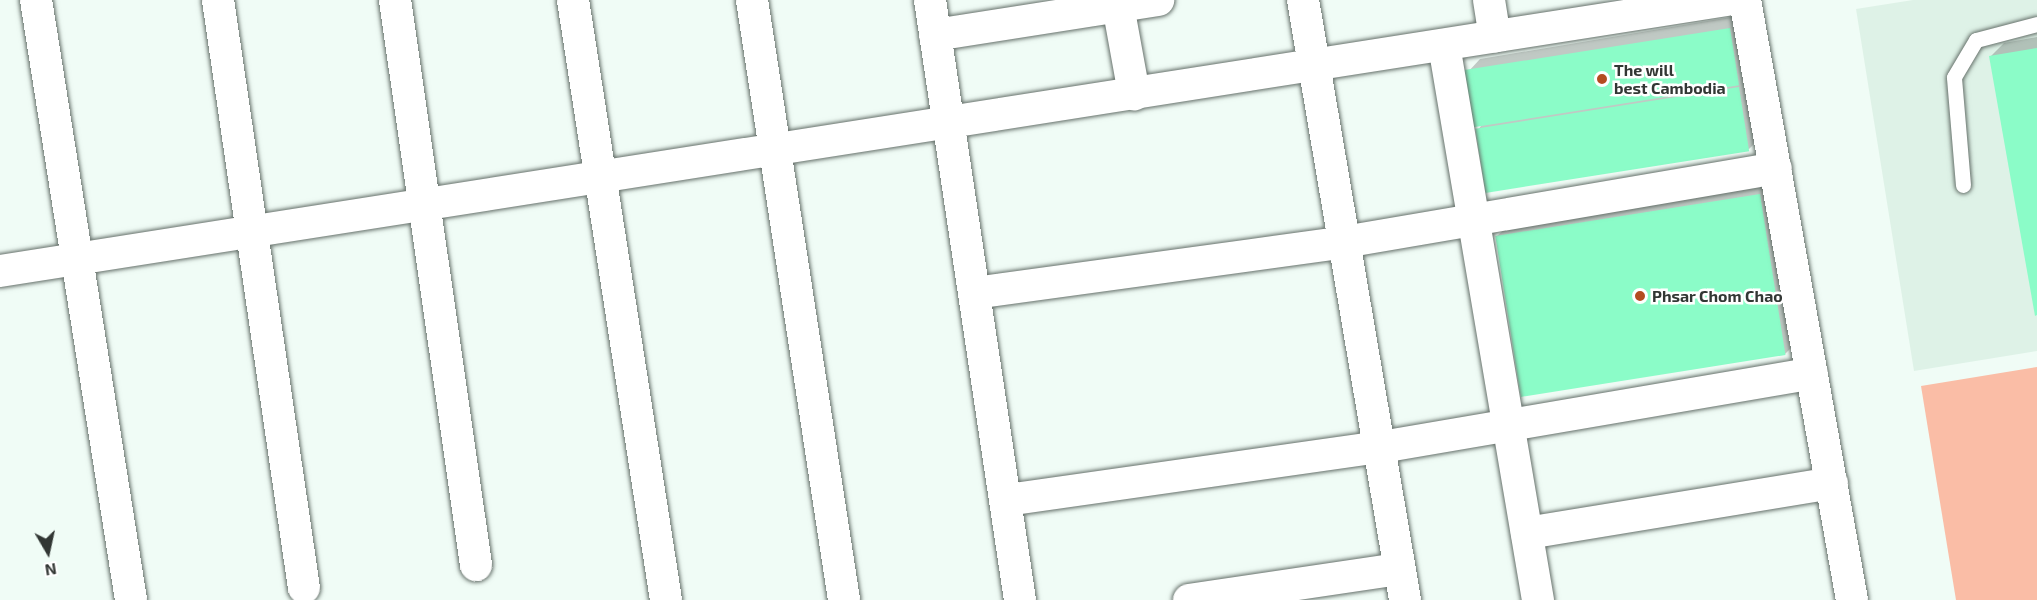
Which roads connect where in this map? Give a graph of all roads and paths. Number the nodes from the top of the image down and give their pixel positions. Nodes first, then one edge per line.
1 (36, 0) edge
2 (218, 0) edge
3 (395, 0) edge
4 (573, 0) edge
5 (752, 0) edge
6 (930, 0) edge
7 (1158, 0) edge
8 (1303, 0) edge
9 (1489, 0) edge
10 (1727, 0) edge
11 (1745, 0) edge
12 (1117, 3) edge
13 (1676, 4) edge
14 (2037, 24) edge
15 (935, 35) junction
16 (1495, 37) junction
17 (1443, 45) junction
18 (1314, 66) junction
19 (1134, 94) junction
20 (950, 123) junction
21 (775, 150) junction
22 (1776, 168) junction
23 (599, 178) junction
24 (1963, 186) dead end
25 (426, 206) junction
26 (1474, 220) junction
27 (254, 233) junction
28 (1344, 242) junction
29 (74, 261) junction
30 (0, 271) edge
31 (974, 293) junction
32 (1812, 373) junction
33 (1508, 425) junction
34 (1381, 447) junction
35 (1832, 483) junction
36 (1007, 500) junction
37 (1527, 533) junction
38 (476, 565) dead end
39 (1399, 569) junction
40 (304, 588) dead end
41 (131, 600) edge
42 (666, 600) edge
43 (844, 600) edge
44 (1020, 600) edge
45 (1189, 600) edge
46 (1405, 600) edge
47 (1539, 600) edge
48 (1852, 600) edge

1 - 29 street
2 - 27 street
3 - 25 street
4 - 23 street
5 - 21 street
6 - 15 street
7 - 12 street
8 - 18 street
9 - 16 street
10 - 13 street
11 - 22 street
12 - 15 street
12 - 19 street
13 - 16 street
14 - 24 lane
15 - 20 street
16 - 17 street
17 - 18 street
17 - 26 street
18 - 19 street
18 - 28 street
19 - 20 street
20 - 21 street
20 - 31 street
21 - 23 street
21 - 43 street
22 - 26 street
22 - 32 street
23 - 25 street
23 - 42 street
25 - 27 street
25 - 38 street
26 - 28 street
26 - 33 street
27 - 29 street
27 - 40 street
28 - 31 street
28 - 34 street
29 - 30 street
29 - 41 street
31 - 36 street
32 - 33 street
32 - 35 street
33 - 34 street
33 - 37 street
34 - 36 street
34 - 39 street
35 - 37 street
35 - 48 street
36 - 44 street
37 - 47 street
39 - 45 street
39 - 46 street

